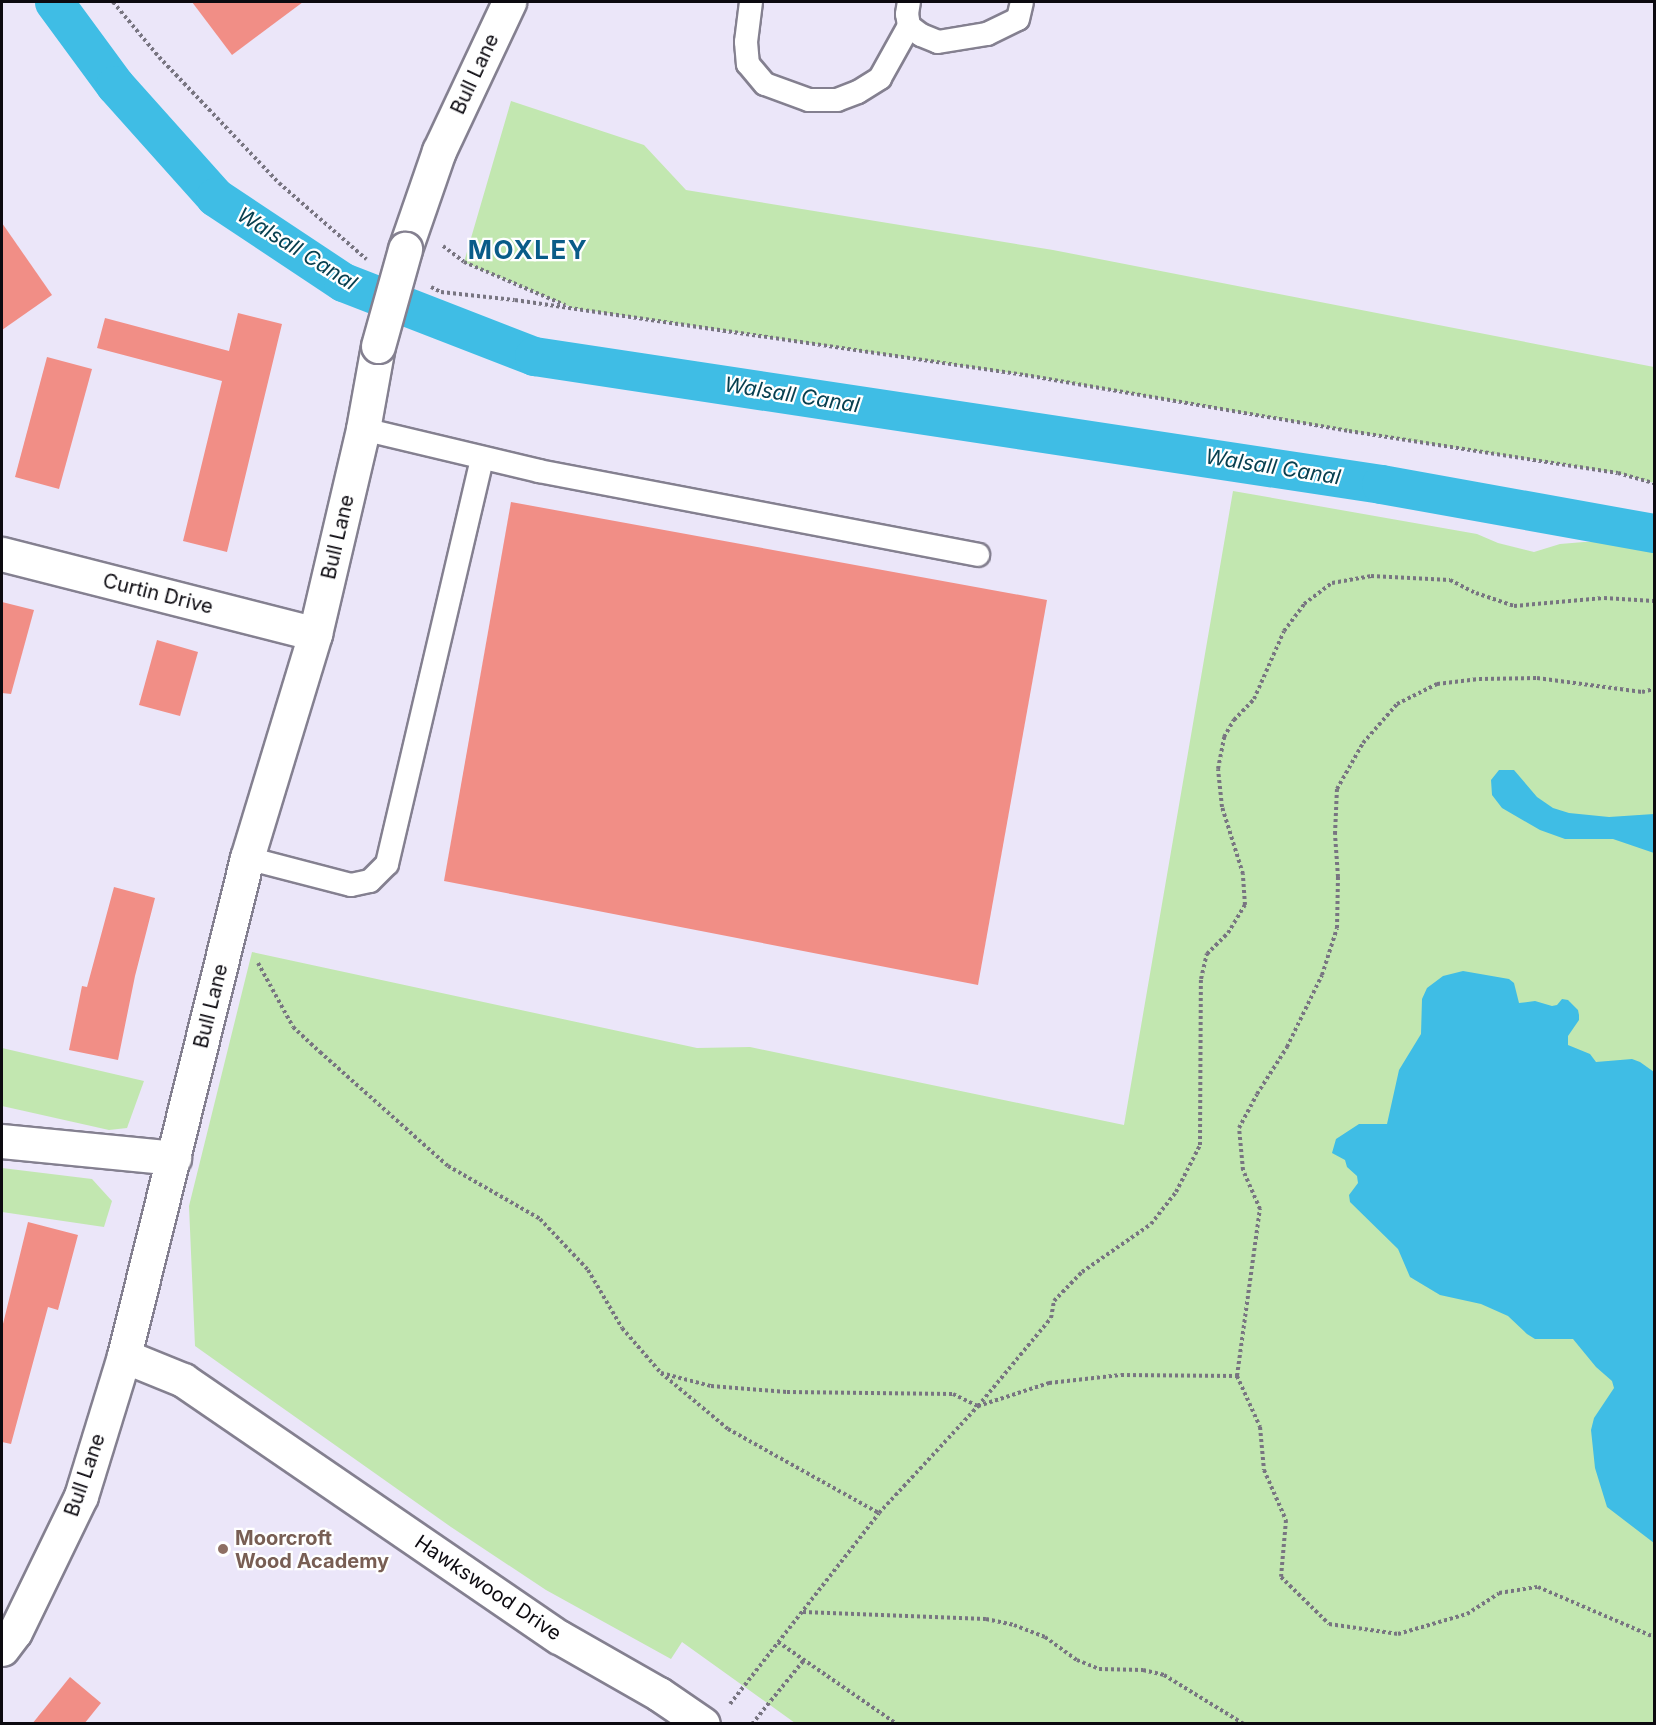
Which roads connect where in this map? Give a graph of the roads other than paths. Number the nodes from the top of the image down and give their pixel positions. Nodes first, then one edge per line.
1 (509, 2) edge
2 (752, 2) edge
3 (909, 2) edge
4 (1022, 2) edge
5 (909, 26) junction
6 (363, 429) junction
7 (482, 458) junction
8 (2, 554) edge
9 (978, 555) dead end
10 (315, 634) junction
11 (247, 858) junction
12 (2, 1141) edge
13 (174, 1158) junction
14 (124, 1356) junction
15 (2, 1649) edge
16 (714, 1717) edge

1 - 6 street, Bull Lane, bridge
2 - 5 lane
3 - 5 lane
4 - 5 lane
6 - 7 lane
6 - 10 street, Bull Lane
7 - 9 lane
7 - 11 lane
8 - 10 street, Curtin Drive
10 - 11 street, Bull Lane
11 - 13 street, Bull Lane
12 - 13 street
13 - 14 street, Bull Lane
14 - 15 street, Bull Lane
14 - 16 street, Hawkswood Drive

